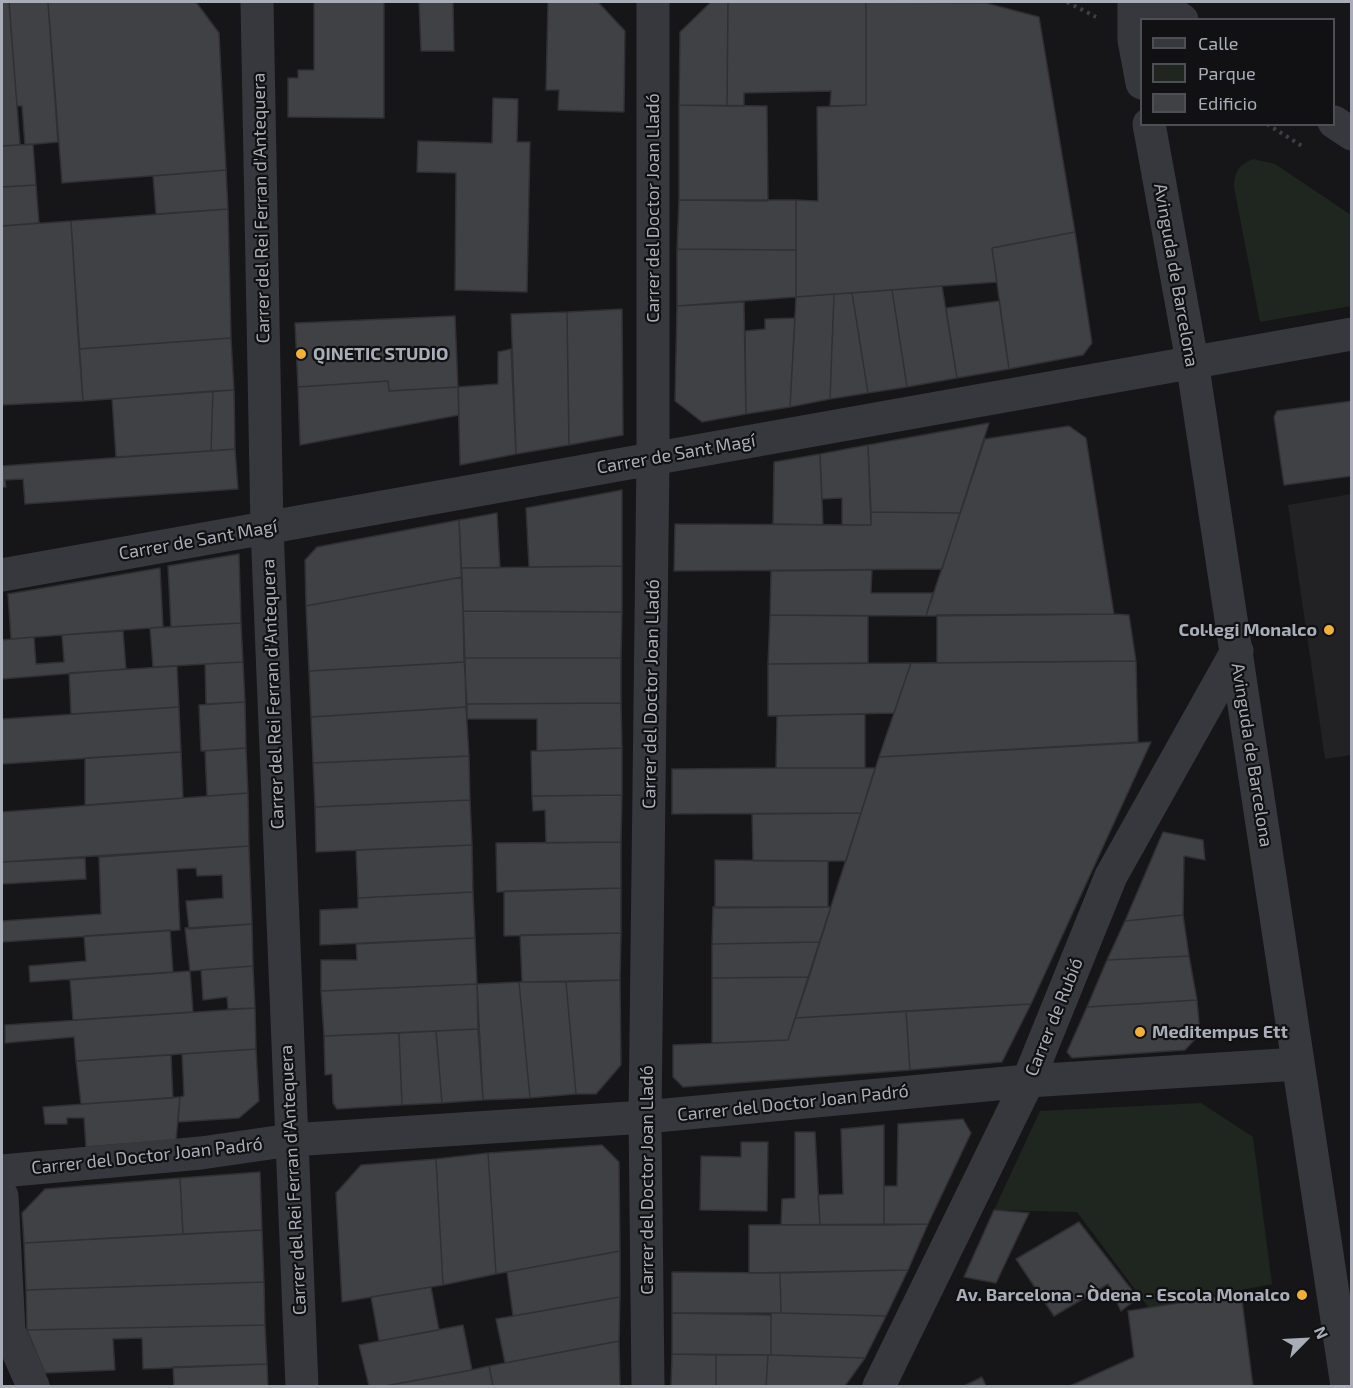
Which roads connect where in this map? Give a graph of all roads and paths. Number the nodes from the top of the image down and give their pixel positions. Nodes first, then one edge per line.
1 (257, 2) edge
2 (653, 2) edge
3 (1134, 2) edge
4 (1155, 2) edge
5 (1179, 18) edge
6 (1140, 72) edge
7 (1335, 123) edge
8 (1149, 126) edge
9 (1352, 134) edge
10 (1352, 334) edge
11 (1192, 361) junction
12 (653, 458) junction
13 (267, 528) junction
14 (2, 575) edge
15 (1237, 651) junction
16 (1298, 1064) junction
17 (1028, 1081) junction
18 (645, 1117) junction
19 (291, 1140) junction
20 (2, 1171) edge
21 (2, 1196) edge
22 (33, 1386) edge
23 (302, 1386) edge
24 (648, 1386) edge
25 (879, 1386) edge
26 (1347, 1386) edge

1 - 13 street, Carrer del Rei Ferran d'Antequera
2 - 12 street, Carrer del Doctor Joan Lladó
3 - 6 street
4 - 5 street
7 - 9 street
8 - 11 street, Avinguda de Barcelona
10 - 11 street, Carrer de Sant Magí
11 - 12 street, Carrer de Sant Magí
11 - 15 street, Avinguda de Barcelona
12 - 13 street, Carrer de Sant Magí
12 - 18 street, Carrer del Doctor Joan Lladó
13 - 14 street, Carrer de Sant Magí
13 - 19 street, Carrer del Rei Ferran d'Antequera
15 - 16 street, Avinguda de Barcelona
15 - 17 street, Carrer de Rubió
16 - 17 street, Carrer del Doctor Joan Padró
16 - 26 street, Avinguda de Barcelona
17 - 18 street, Carrer del Doctor Joan Padró
17 - 25 street, Carrer de Rubió
18 - 19 street, Carrer del Doctor Joan Padró
18 - 24 street, Carrer del Doctor Joan Lladó
19 - 20 street, Carrer del Doctor Joan Padró
19 - 23 street, Carrer del Rei Ferran d'Antequera
21 - 22 street

